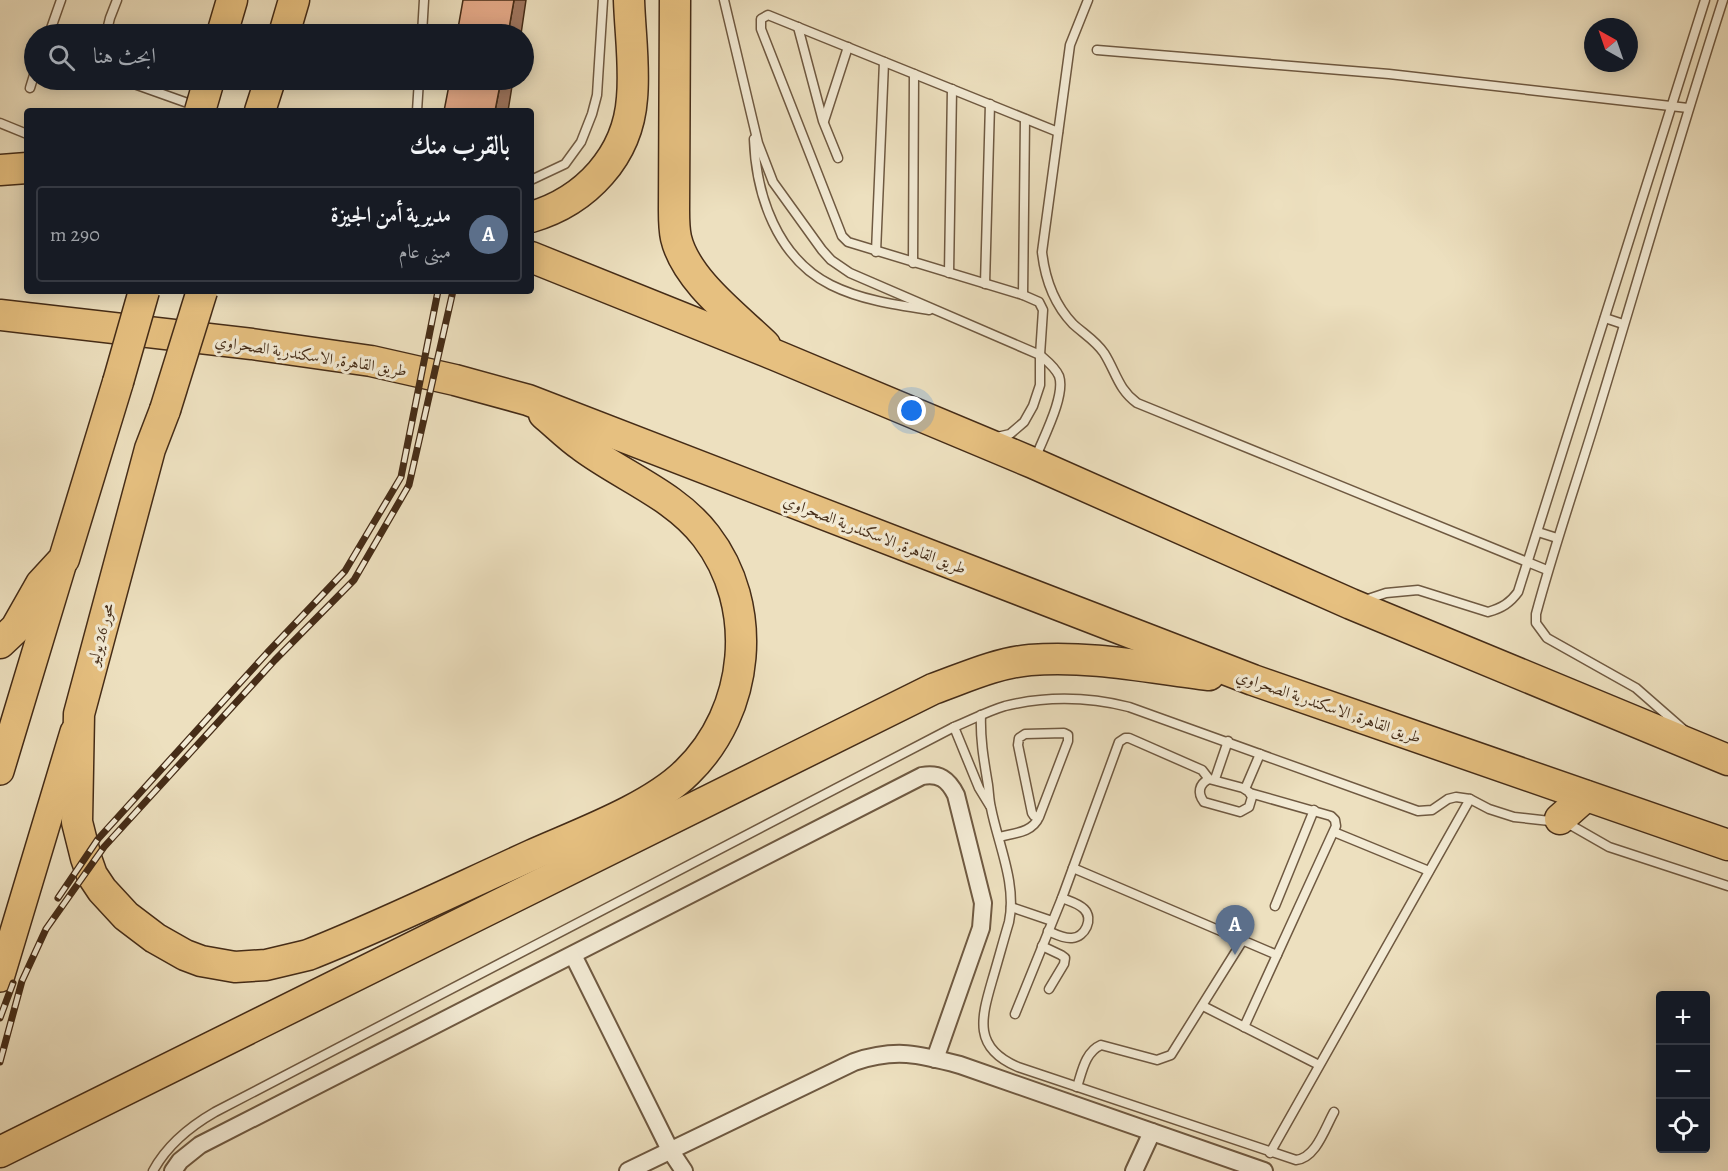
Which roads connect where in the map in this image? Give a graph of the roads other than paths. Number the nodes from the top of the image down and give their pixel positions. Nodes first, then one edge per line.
1 (61, 0) edge
2 (117, 0) edge
3 (232, 0) edge
4 (294, 0) edge
5 (424, 0) edge
6 (603, 0) edge
7 (629, 0) edge
8 (675, 0) edge
9 (724, 0) edge
10 (1088, 0) edge
11 (1705, 0) edge
12 (1723, 0) edge
13 (53, 24) edge
14 (108, 24) edge
15 (225, 24) edge
16 (287, 24) edge
17 (423, 24) edge
18 (798, 27) junction
19 (848, 47) junction
20 (1097, 50) dead end
21 (884, 62) junction
22 (914, 74) junction
23 (952, 89) junction
24 (151, 90) edge
25 (206, 90) edge
26 (267, 90) edge
27 (418, 90) edge
28 (990, 104) junction
29 (1672, 105) junction
30 (201, 108) edge
31 (202, 108) edge
32 (261, 108) edge
33 (417, 108) edge
34 (1688, 108) junction
35 (1025, 119) junction
36 (823, 121) junction
37 (0, 123) edge
38 (754, 123) junction
39 (1058, 132) junction
40 (24, 133) edge
41 (838, 158) dead end
42 (534, 179) edge
43 (534, 216) edge
44 (876, 252) junction
45 (534, 258) edge
46 (914, 263) junction
47 (949, 273) junction
48 (985, 284) junction
49 (143, 294) edge
50 (201, 294) edge
51 (1023, 295) junction
52 (942, 313) junction
53 (0, 315) edge
54 (1605, 318) junction
55 (1623, 324) junction
56 (776, 355) junction
57 (1040, 355) junction
58 (528, 400) junction
59 (979, 441) junction
60 (1033, 463) junction
61 (1538, 532) junction
62 (1557, 538) junction
63 (64, 559) junction
64 (1528, 564) junction
65 (1547, 570) junction
66 (1351, 604) junction
67 (0, 643) edge
68 (1253, 680) junction
69 (79, 714) junction
70 (981, 715) junction
71 (954, 727) junction
72 (1228, 741) junction
73 (1260, 754) junction
74 (1718, 756) edge
75 (0, 771) edge
76 (1212, 779) junction
77 (1247, 791) junction
78 (1586, 796) junction
79 (1470, 799) junction
80 (990, 806) junction
81 (1314, 810) junction
82 (1039, 817) junction
83 (1560, 819) junction
84 (1334, 832) junction
85 (999, 837) junction
86 (1728, 844) edge
87 (1073, 868) junction
88 (1429, 871) junction
89 (1728, 886) edge
90 (1062, 898) junction
91 (1275, 906) dead end
92 (1011, 907) junction
93 (1052, 921) junction
94 (1048, 931) junction
95 (1243, 940) junction
96 (1042, 946) junction
97 (573, 954) junction
98 (1277, 955) junction
99 (0, 978) edge
100 (1049, 989) dead end
101 (1203, 1006) junction
102 (1015, 1014) dead end
103 (1244, 1027) junction
104 (935, 1059) junction
105 (1319, 1065) junction
106 (1077, 1087) junction
107 (1334, 1112) dead end
108 (1152, 1132) junction
109 (670, 1150) junction
110 (0, 1152) edge
111 (1270, 1153) junction
112 (153, 1171) edge
113 (173, 1171) edge
114 (628, 1171) edge
115 (684, 1171) edge
116 (1134, 1171) edge
117 (1264, 1171) edge

1 - 13 lane
2 - 14 lane
3 - 15 highway
4 - 16 highway
5 - 17 lane
6 - 42 lane
7 - 43 highway
8 - 56 highway
9 - 38 lane
10 - 39 lane
11 - 29 lane
12 - 34 lane
18 - 19 lane
18 - 36 lane
18 - 44 lane
19 - 21 lane
19 - 36 lane
20 - 29 lane
21 - 22 lane
21 - 44 lane
22 - 23 lane
22 - 46 lane
23 - 28 lane
23 - 47 lane
24 - 31 lane
25 - 30 highway, bridge
26 - 32 highway
27 - 33 lane
28 - 35 lane
28 - 48 lane
29 - 34 lane
29 - 54 lane
34 - 55 lane
35 - 39 lane
35 - 51 lane
36 - 41 lane
37 - 40 lane
38 - 52 lane
38 - 52 lane
39 - 64 lane
44 - 46 lane
45 - 56 highway
46 - 47 lane
47 - 48 lane
48 - 51 lane
49 - 63 highway, bridge
50 - 69 highway, محور 26 يوليو, bridge
51 - 57 lane
52 - 57 lane
53 - 58 highway, طريق القاهرة, الاسكندرية الصحراوي
54 - 55 lane
54 - 61 lane
55 - 62 lane
56 - 59 highway
57 - 59 lane
57 - 60 lane
58 - 68 highway, طريق القاهرة, الاسكندرية الصحراوي
58 - 69 highway
59 - 60 highway
60 - 66 highway
61 - 62 lane
61 - 64 lane
62 - 65 lane
63 - 67 highway
63 - 75 highway
64 - 65 lane
64 - 66 lane
65 - 74 lane
66 - 74 highway
68 - 78 highway, طريق القاهرة, الاسكندرية الصحراوي
68 - 110 highway
69 - 99 highway, محور 26 يوليو
70 - 71 lane
70 - 72 lane
70 - 80 lane
71 - 80 lane
71 - 112 lane
72 - 73 lane
72 - 76 lane
73 - 77 lane
73 - 79 lane
76 - 77 lane
76 - 77 lane
76 - 87 lane
77 - 81 lane
78 - 83 highway
78 - 86 highway, طريق القاهرة, الاسكندرية الصحراوي
79 - 83 lane
79 - 88 lane
80 - 85 lane
81 - 84 lane
81 - 91 lane
82 - 82 lane
82 - 85 lane
83 - 89 lane
84 - 88 lane
84 - 98 lane
85 - 92 lane
87 - 90 lane
87 - 95 lane
88 - 105 lane
90 - 93 lane
90 - 94 lane
92 - 93 lane
92 - 106 lane
93 - 94 lane
94 - 96 lane
95 - 98 lane
95 - 101 lane
96 - 100 lane
96 - 102 lane
97 - 104 street
97 - 109 street
97 - 113 street
98 - 103 lane
101 - 103 lane
101 - 106 lane
103 - 105 lane
104 - 108 street
104 - 109 street
105 - 111 lane
106 - 111 lane
107 - 111 lane
108 - 116 street
108 - 117 street
109 - 114 street
109 - 115 street

